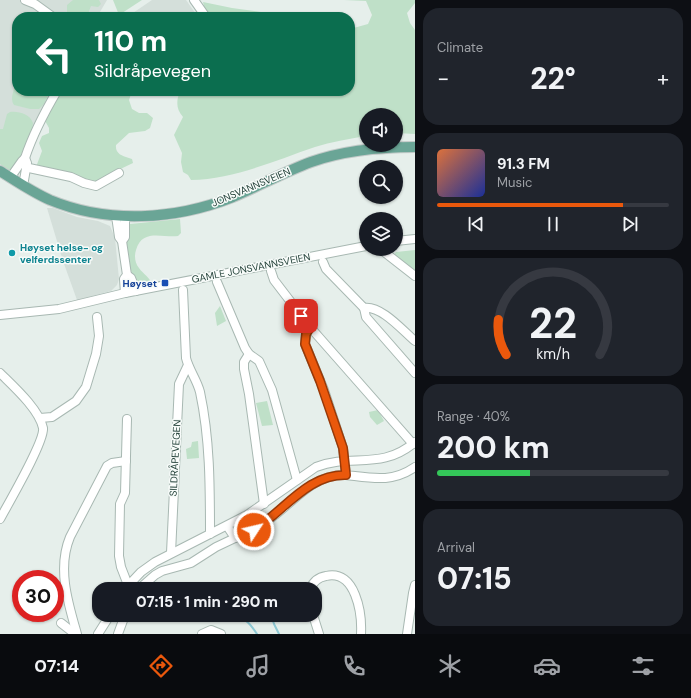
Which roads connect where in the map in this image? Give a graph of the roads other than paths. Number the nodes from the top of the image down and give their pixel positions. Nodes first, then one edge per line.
1 (25, 0) edge
2 (194, 0) edge
3 (46, 12) edge
4 (202, 12) edge
5 (54, 96) edge
6 (415, 147) edge
7 (26, 158) junction
8 (29, 168) dead end
9 (0, 171) edge
10 (119, 173) dead end
11 (10, 178) junction
12 (24, 186) junction
13 (120, 216) junction
14 (415, 239) edge
15 (403, 241) edge
16 (359, 247) edge
17 (389, 256) edge
18 (323, 262) dead end
19 (271, 271) dead end
20 (127, 275) junction
21 (415, 276) edge
22 (217, 282) dead end
23 (183, 290) dead end
24 (136, 291) junction
25 (125, 293) junction
26 (364, 308) junction
27 (0, 315) edge
28 (97, 317) dead end
29 (310, 328) junction
30 (415, 341) edge
31 (249, 354) junction
32 (188, 365) junction
33 (415, 373) edge
34 (1, 375) edge
35 (40, 418) junction
36 (127, 419) dead end
37 (414, 443) edge
38 (126, 461) junction
39 (345, 462) junction
40 (415, 466) edge
41 (346, 475) junction
42 (297, 480) junction
43 (264, 504) junction
44 (0, 519) edge
45 (227, 526) junction
46 (210, 534) junction
47 (235, 538) junction
48 (171, 553) junction
49 (125, 582) edge
50 (132, 582) edge
51 (147, 582) edge
52 (315, 582) edge
53 (415, 586) edge
54 (106, 622) edge
55 (315, 622) edge
56 (61, 623) dead end
57 (410, 632) edge
58 (76, 634) edge
59 (98, 634) edge
60 (202, 634) edge
61 (221, 634) edge
62 (319, 634) edge
63 (361, 634) edge

1 - 3 street
2 - 4 street
5 - 7 street
6 - 13 main road, JONSVANNSVEIEN
7 - 11 street
7 - 12 street
8 - 10 street
9 - 11 main road, JONSVANNSVEIEN
11 - 12 main road, JONSVANNSVEIEN
12 - 13 main road, JONSVANNSVEIEN
13 - 20 street
14 - 15 street
16 - 24 street, GAMLE JONSVANNSVEIEN
17 - 21 street
18 - 26 street
19 - 29 street
20 - 24 street
20 - 25 street
22 - 31 street
23 - 32 street, SILDRÅPEVEGEN
24 - 25 street, GAMLE JONSVANNSVEIEN
25 - 27 street, GAMLE JONSVANNSVEIEN
26 - 30 street
26 - 33 street
28 - 35 street
29 - 37 street
29 - 39 street
31 - 42 street
31 - 43 street
32 - 46 street, SILDRÅPEVEGEN
32 - 48 street, SILDRÅPEVEGEN
34 - 35 street
35 - 44 street
36 - 38 street
37 - 39 street
38 - 49 street
38 - 58 street
39 - 41 street
39 - 42 street
40 - 41 street
41 - 47 street
42 - 43 street
43 - 45 street
45 - 46 street
45 - 47 street
46 - 48 street
47 - 51 street
48 - 50 street
52 - 63 street
53 - 57 street
54 - 59 street
55 - 62 street
56 - 58 street
60 - 61 street

